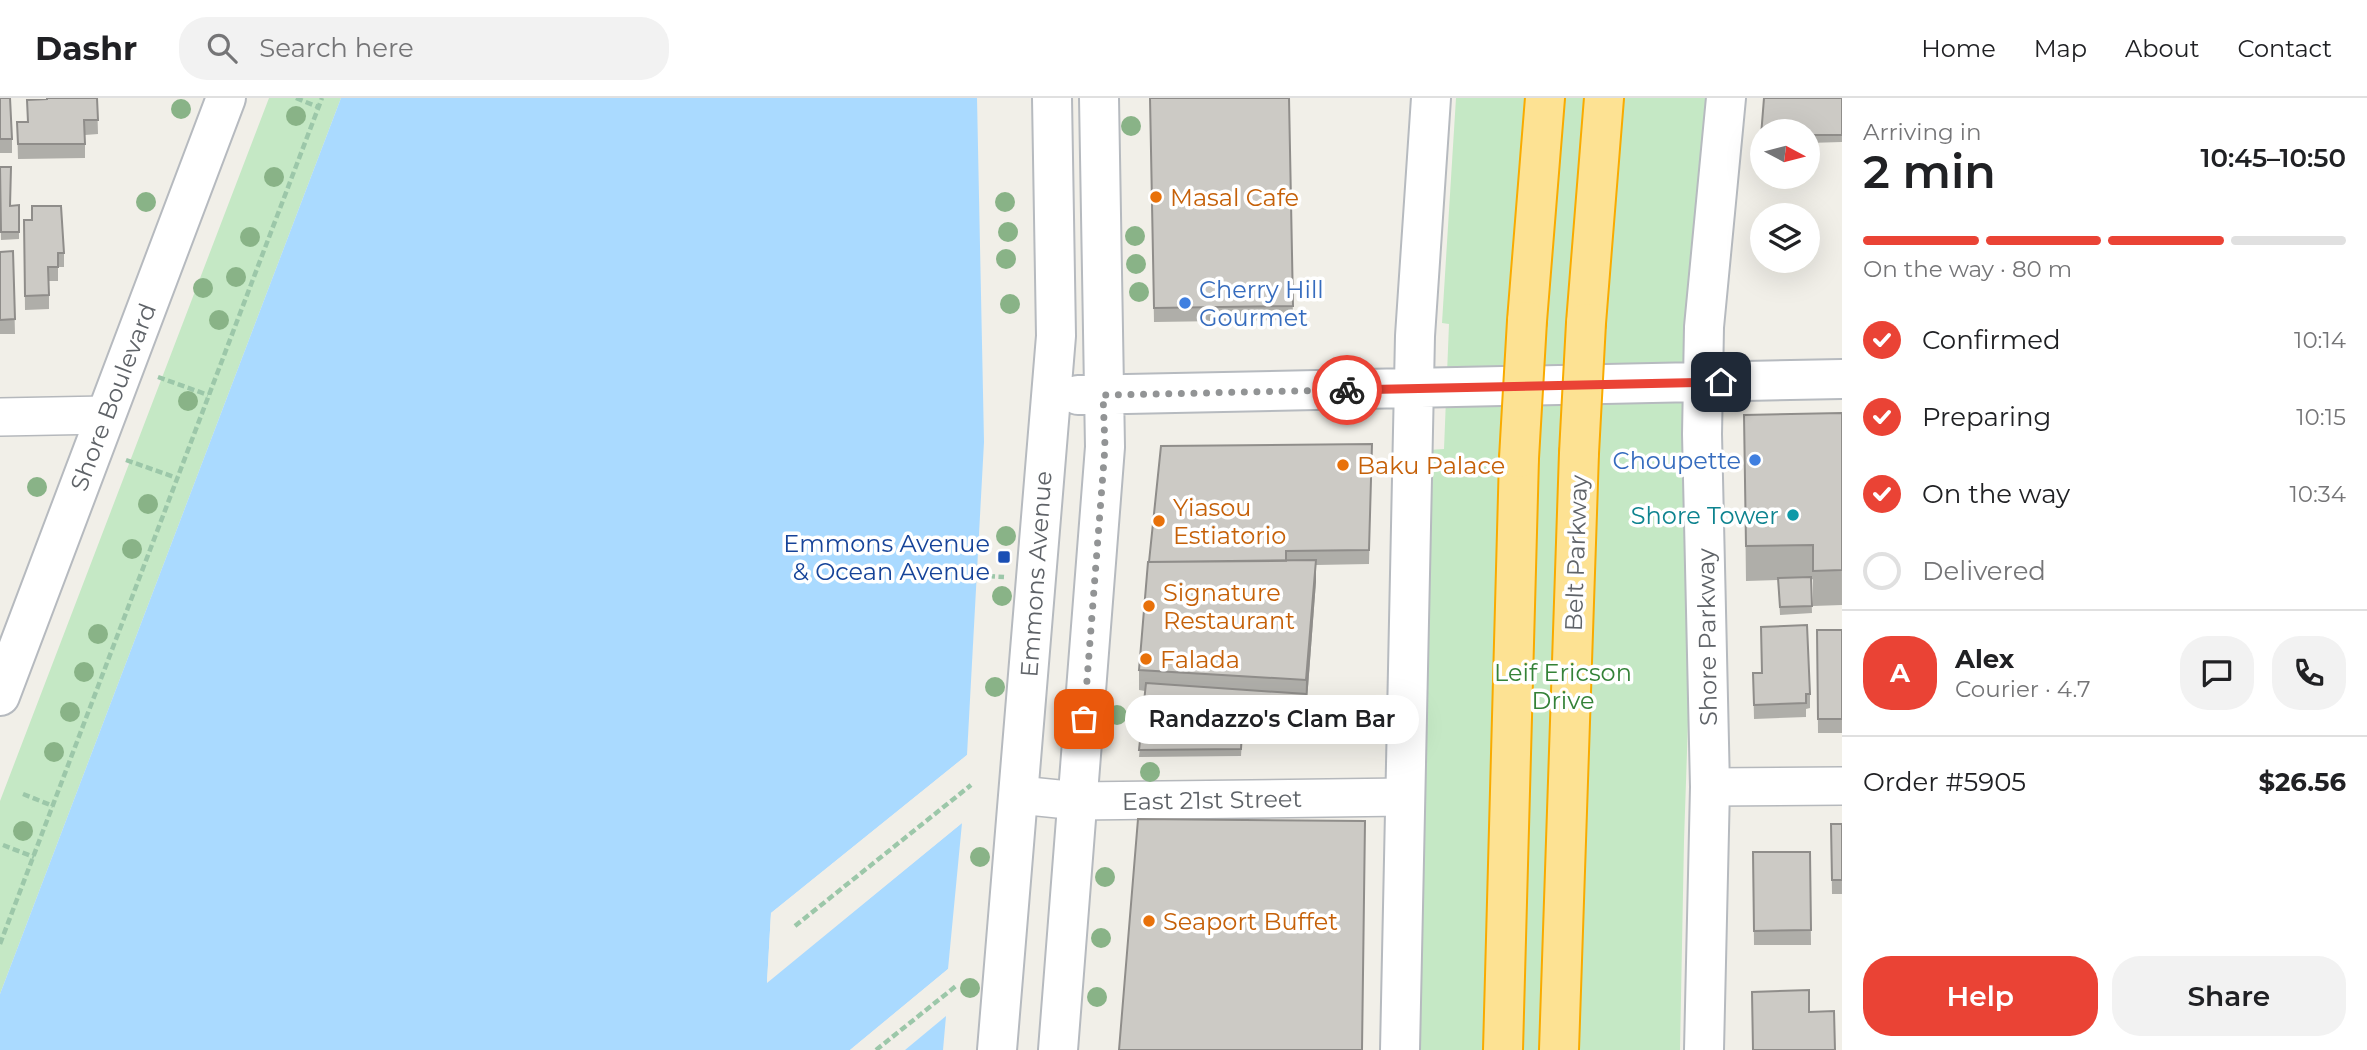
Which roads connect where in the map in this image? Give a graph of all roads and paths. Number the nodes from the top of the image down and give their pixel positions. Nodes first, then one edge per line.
1 (226, 98) edge
2 (296, 98) edge
3 (322, 98) edge
4 (1052, 98) edge
5 (1099, 98) edge
6 (1432, 98) edge
7 (1545, 98) edge
8 (1604, 98) edge
9 (1726, 98) edge
10 (318, 107) junction
11 (157, 376) dead end
12 (1842, 379) edge
13 (1704, 383) junction
14 (1414, 388) junction
15 (208, 395) junction
16 (1052, 395) junction
17 (1103, 395) junction
18 (106, 415) junction
19 (0, 417) edge
20 (125, 459) dead end
21 (177, 478) junction
22 (0, 696) edge
23 (971, 785) dead end
24 (1842, 786) edge
25 (1710, 787) junction
26 (23, 794) dead end
27 (1019, 795) junction
28 (1405, 797) junction
29 (1078, 801) junction
30 (53, 806) junction
31 (3, 845) dead end
32 (34, 856) junction
33 (795, 926) dead end
34 (0, 944) edge
35 (956, 986) dead end
36 (876, 1050) edge
37 (997, 1050) edge
38 (1058, 1050) edge
39 (1400, 1050) edge
40 (1503, 1050) edge
41 (1559, 1050) edge
42 (1704, 1050) edge

1 - 18 main road, Shore Boulevard
2 - 10 path
3 - 10 path
4 - 16 main road, Emmons Avenue
5 - 17 main road
6 - 14 main road
7 - 40 highway, bridge
8 - 41 highway, Belt Parkway, bridge
9 - 13 main road, Shore Parkway
10 - 15 path
11 - 15 path
12 - 13 main road
13 - 14 main road
13 - 25 main road, Shore Parkway
14 - 17 main road
14 - 28 main road
15 - 21 path
16 - 17 main road
16 - 27 main road, Emmons Avenue
17 - 29 main road
18 - 19 street
18 - 22 main road, Shore Boulevard
20 - 21 path
21 - 30 path
23 - 33 path
24 - 25 street
25 - 42 main road, Shore Parkway
26 - 30 path
27 - 29 street, East 21st Street
27 - 37 main road, Emmons Avenue
28 - 29 street, East 21st Street
28 - 39 main road
29 - 38 main road
30 - 32 path
31 - 32 path
32 - 34 path
35 - 36 path

